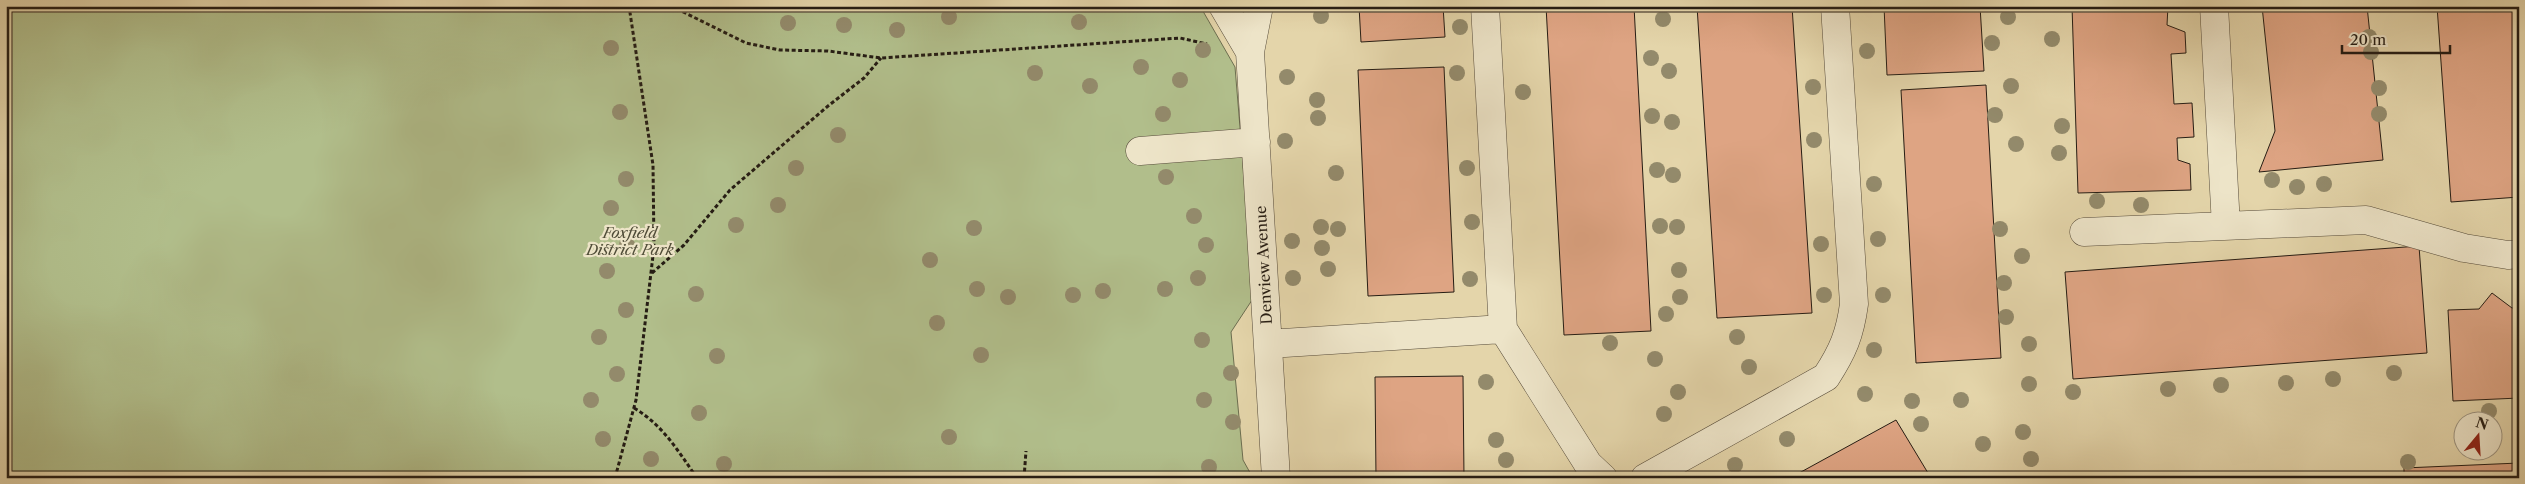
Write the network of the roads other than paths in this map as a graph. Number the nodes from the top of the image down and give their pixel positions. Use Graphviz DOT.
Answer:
graph roads {
  1 [pos="1223,6"];
  2 [pos="1259,6"];
  3 [pos="1485,6"];
  4 [pos="1835,6"];
  5 [pos="2214,6"];
  6 [pos="1250,52"];
  7 [pos="1256,142"];
  8 [pos="1140,151"];
  9 [pos="2226,226"];
  10 [pos="2084,232"];
  11 [pos="2519,254"];
  12 [pos="1504,329"];
  13 [pos="1268,344"];
  14 [pos="1276,478"];
  15 [pos="1603,478"];
  16 [pos="1645,478"];
  1 -- 6 [label="street, Denview Avenue"];
  2 -- 6 [label="street, Denview Avenue"];
  3 -- 12 [label="street"];
  4 -- 16 [label="street"];
  5 -- 9 [label="street"];
  6 -- 7 [label="street, Denview Avenue"];
  7 -- 8 [label="street"];
  7 -- 13 [label="street, Denview Avenue"];
  9 -- 10 [label="street"];
  9 -- 11 [label="street"];
  12 -- 13 [label="street"];
  12 -- 15 [label="street"];
  13 -- 14 [label="street, Denview Avenue"];
}
